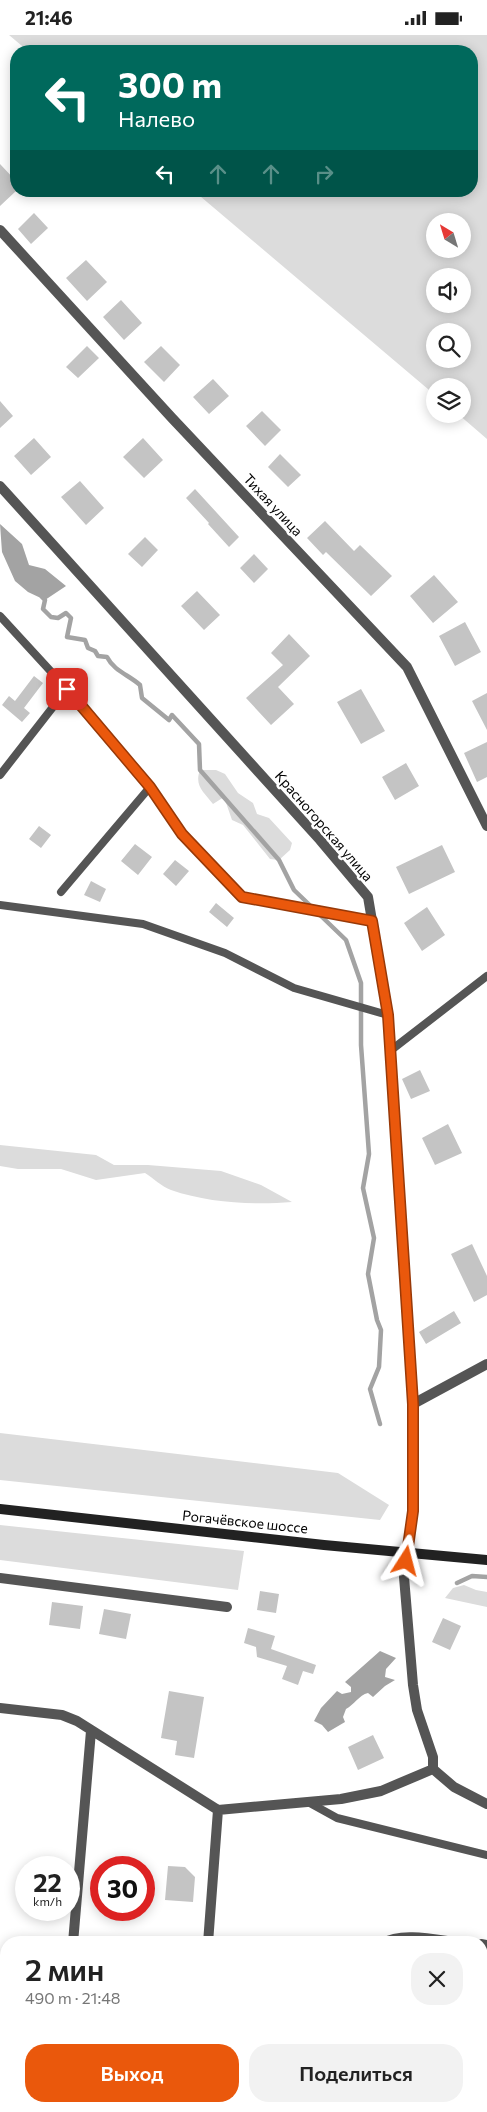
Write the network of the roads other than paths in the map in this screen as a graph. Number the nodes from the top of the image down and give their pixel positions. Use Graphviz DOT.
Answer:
graph roads {
  1 [pos="0,231"];
  2 [pos="0,486"];
  3 [pos="0,616"];
  4 [pos="67,689"];
  5 [pos="0,775"];
  6 [pos="150,787"];
  7 [pos="487,826"];
  8 [pos="61,892"];
  9 [pos="0,905"];
  10 [pos="372,921"];
  11 [pos="487,976"];
  12 [pos="388,1015"];
  13 [pos="390,1051"];
  14 [pos="487,1364"];
  15 [pos="413,1404"];
  16 [pos="0,1509"];
  17 [pos="407,1551"];
  18 [pos="487,1560"];
  19 [pos="0,1578"];
  20 [pos="227,1607"];
  21 [pos="0,1708"];
  22 [pos="91,1731"];
  23 [pos="433,1769"];
  24 [pos="308,1802"];
  25 [pos="487,1804"];
  26 [pos="218,1810"];
  27 [pos="487,1855"];
  28 [pos="74,1936"];
  29 [pos="209,1936"];
  1 -- 7 [label="street, Тихая улица"];
  2 -- 10 [label="street, Красногорская улица"];
  3 -- 4 [label="lane"];
  4 -- 5 [label="lane"];
  4 -- 6 [label="lane"];
  6 -- 8 [label="lane"];
  6 -- 10 [label="lane"];
  9 -- 12 [label="lane"];
  10 -- 12 [label="street, Красногорская улица"];
  11 -- 13 [label="lane"];
  12 -- 13 [label="street, Красногорская улица"];
  13 -- 15 [label="street, Красногорская улица"];
  14 -- 15 [label="street"];
  15 -- 17 [label="street, Красногорская улица"];
  16 -- 17 [label="main road, Рогачёвское шоссе"];
  17 -- 18 [label="main road, Рогачёвское шоссе"];
  17 -- 23 [label="street, Красногорская улица"];
  19 -- 20 [label="street"];
  21 -- 22 [label="street"];
  22 -- 26 [label="street"];
  22 -- 28 [label="street"];
  23 -- 24 [label="street"];
  23 -- 25 [label="street"];
  24 -- 26 [label="street"];
  24 -- 27 [label="lane"];
  26 -- 29 [label="street"];
}
